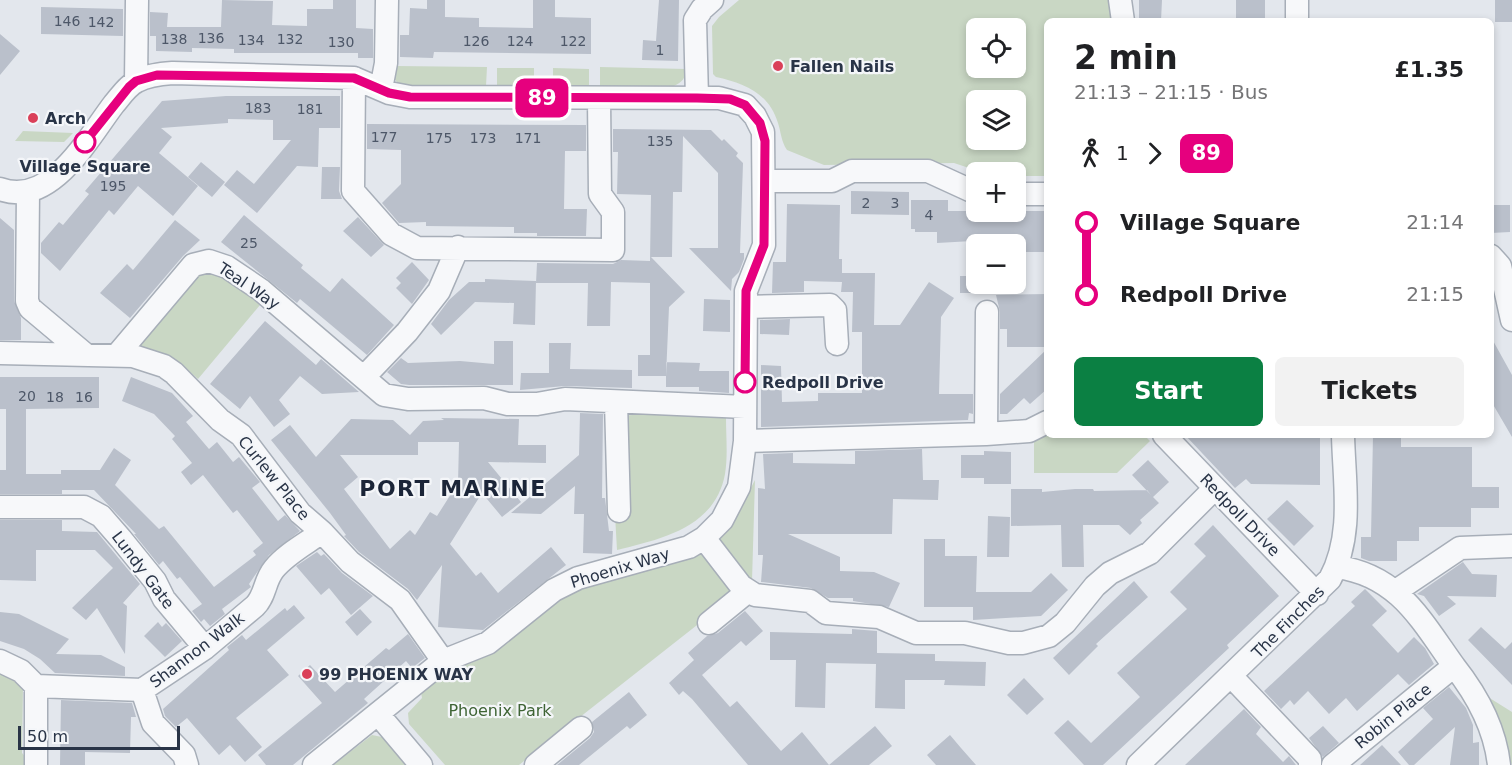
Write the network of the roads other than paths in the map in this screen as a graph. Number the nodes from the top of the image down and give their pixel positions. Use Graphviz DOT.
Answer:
graph roads {
  1 [pos="137,0"];
  2 [pos="387,0"];
  3 [pos="712,0"];
  4 [pos="1120,0"];
  5 [pos="1298,0"];
  6 [pos="1123,18"];
  7 [pos="1297,18"];
  8 [pos="354,78"];
  9 [pos="136,81"];
  10 [pos="381,89"];
  11 [pos="697,98"];
  12 [pos="599,99"];
  13 [pos="765,181"];
  14 [pos="0,189"];
  15 [pos="966,189"];
  16 [pos="28,192"];
  17 [pos="1026,194"];
  18 [pos="1044,194"];
  19 [pos="458,247"];
  20 [pos="1494,259"];
  21 [pos="746,307"];
  22 [pos="987,312"];
  23 [pos="1512,320"];
  24 [pos="837,344"];
  25 [pos="0,353"];
  26 [pos="86,355"];
  27 [pos="117,355"];
  28 [pos="364,377"];
  29 [pos="616,402"];
  30 [pos="745,407"];
  31 [pos="1044,424"];
  32 [pos="986,434"];
  33 [pos="1167,438"];
  34 [pos="1343,438"];
  35 [pos="745,441"];
  36 [pos="1214,489"];
  37 [pos="0,507"];
  38 [pos="619,511"];
  39 [pos="322,532"];
  40 [pos="704,538"];
  41 [pos="1512,546"];
  42 [pos="1337,567"];
  43 [pos="747,591"];
  44 [pos="1396,591"];
  45 [pos="1317,594"];
  46 [pos="709,623"];
  47 [pos="206,648"];
  48 [pos="0,661"];
  49 [pos="443,661"];
  50 [pos="1454,666"];
  51 [pos="1232,677"];
  52 [pos="36,686"];
  53 [pos="142,690"];
  54 [pos="378,714"];
  55 [pos="581,728"];
  56 [pos="36,765"];
  57 [pos="187,765"];
  58 [pos="314,765"];
  59 [pos="421,765"];
  60 [pos="536,765"];
  61 [pos="1138,765"];
  62 [pos="1310,765"];
  63 [pos="1333,765"];
  64 [pos="1499,765"];
  1 -- 9 [label="street"];
  2 -- 10 [label="street"];
  3 -- 11 [label="street"];
  4 -- 6 [label="street"];
  5 -- 7 [label="street"];
  8 -- 9 [label="street, Phoenix Way"];
  8 -- 10 [label="street, Phoenix Way"];
  8 -- 19 [label="street"];
  9 -- 16 [label="street"];
  10 -- 12 [label="street, Phoenix Way"];
  11 -- 12 [label="street, Phoenix Way"];
  11 -- 13 [label="street, Phoenix Way"];
  12 -- 19 [label="street"];
  13 -- 15 [label="street"];
  13 -- 21 [label="street, Phoenix Way"];
  14 -- 16 [label="street"];
  16 -- 26 [label="street"];
  17 -- 18 [label="street"];
  19 -- 28 [label="street"];
  20 -- 23 [label="street"];
  21 -- 24 [label="street"];
  21 -- 30 [label="street, Phoenix Way"];
  22 -- 32 [label="street"];
  25 -- 26 [label="street, Curlew Place"];
  26 -- 27 [label="street, Curlew Place"];
  27 -- 28 [label="street, Teal Way"];
  27 -- 39 [label="street, Curlew Place"];
  28 -- 29 [label="street, Teal Way"];
  29 -- 30 [label="street, Teal Way"];
  29 -- 38 [label="street"];
  30 -- 35 [label="street, Phoenix Way"];
  31 -- 32 [label="street"];
  32 -- 35 [label="street"];
  33 -- 36 [label="street, Redpoll Drive"];
  34 -- 42 [label="street, The Finches"];
  35 -- 40 [label="street, Phoenix Way"];
  36 -- 43 [label="street"];
  36 -- 45 [label="street, Redpoll Drive"];
  37 -- 47 [label="street, Lundy Gate"];
  39 -- 47 [label="street, Shannon Walk"];
  39 -- 49 [label="street, Curlew Place"];
  40 -- 43 [label="street"];
  40 -- 49 [label="street, Phoenix Way"];
  41 -- 44 [label="street"];
  42 -- 44 [label="street"];
  42 -- 45 [label="street, The Finches"];
  43 -- 46 [label="street"];
  44 -- 50 [label="street"];
  45 -- 51 [label="street, The Finches"];
  47 -- 53 [label="street, Shannon Walk"];
  48 -- 52 [label="street"];
  49 -- 54 [label="street, Phoenix Way"];
  50 -- 63 [label="street, Robin Place"];
  50 -- 64 [label="street"];
  51 -- 61 [label="street, The Finches"];
  51 -- 62 [label="street"];
  52 -- 53 [label="street, Shannon Walk"];
  52 -- 56 [label="street"];
  53 -- 57 [label="street, Shannon Walk"];
  54 -- 58 [label="street, Phoenix Way"];
  54 -- 59 [label="street"];
  55 -- 60 [label="street"];
}
